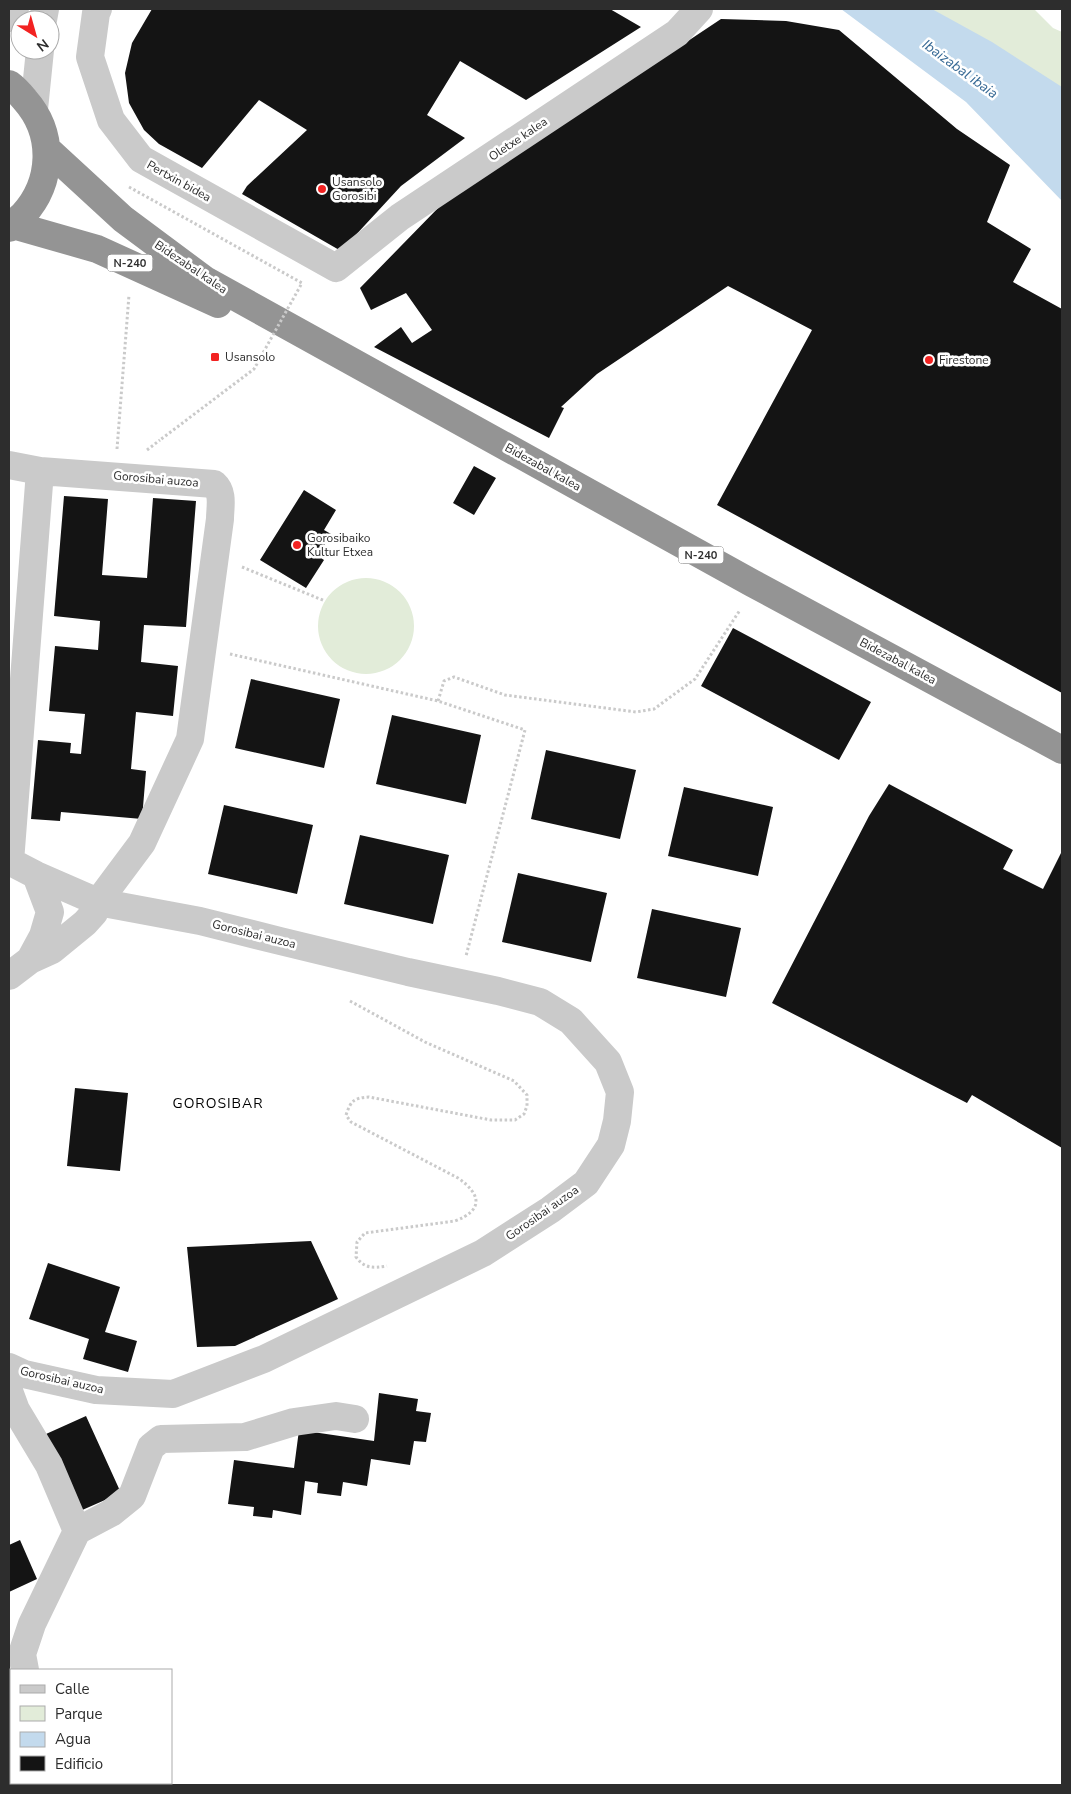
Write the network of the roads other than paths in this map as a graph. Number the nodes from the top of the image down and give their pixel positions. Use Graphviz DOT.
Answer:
graph roads {
  1 [pos="15,9"];
  2 [pos="98,9"];
  3 [pos="698,9"];
  4 [pos="9,18"];
  5 [pos="39,60"];
  6 [pos="9,84"];
  7 [pos="34,110"];
  8 [pos="48,150"];
  9 [pos="11,226"];
  10 [pos="336,268"];
  11 [pos="342,356"];
  12 [pos="9,465"];
  13 [pos="40,472"];
  14 [pos="1062,750"];
  15 [pos="9,861"];
  16 [pos="36,875"];
  17 [pos="50,912"];
  18 [pos="92,913"];
  19 [pos="30,960"];
  20 [pos="9,976"];
  21 [pos="9,1367"];
  22 [pos="9,1390"];
  23 [pos="355,1419"];
  24 [pos="77,1531"];
  25 [pos="25,1669"];
  1 -- 4 [label="street"];
  2 -- 10 [label="street, Pertxin bidea"];
  3 -- 10 [label="street, Oletxe kalea"];
  5 -- 7 [label="street"];
  6 -- 7 [label="highway, N-240"];
  7 -- 8 [label="highway, N-240"];
  8 -- 9 [label="highway, N-240"];
  8 -- 11 [label="highway, Bidezabal kalea / N-240"];
  9 -- 11 [label="highway, Bidezabal kalea / N-240"];
  11 -- 14 [label="highway, Bidezabal kalea / N-240"];
  12 -- 13 [label="street, Gorosibai auzoa"];
  13 -- 15 [label="street, Gorosibai auzoa"];
  13 -- 18 [label="street, Gorosibai auzoa"];
  15 -- 16 [label="street, Gorosibai auzoa"];
  16 -- 17 [label="street"];
  16 -- 18 [label="street, Gorosibai auzoa"];
  17 -- 18 [label="street"];
  17 -- 19 [label="street"];
  18 -- 19 [label="street, Gorosibai auzoa"];
  18 -- 21 [label="street, Gorosibai auzoa"];
  19 -- 20 [label="street, Gorosibai auzoa"];
  22 -- 24 [label="street, Gorosibai auzoa"];
  23 -- 24 [label="street"];
  24 -- 25 [label="street"];
}
